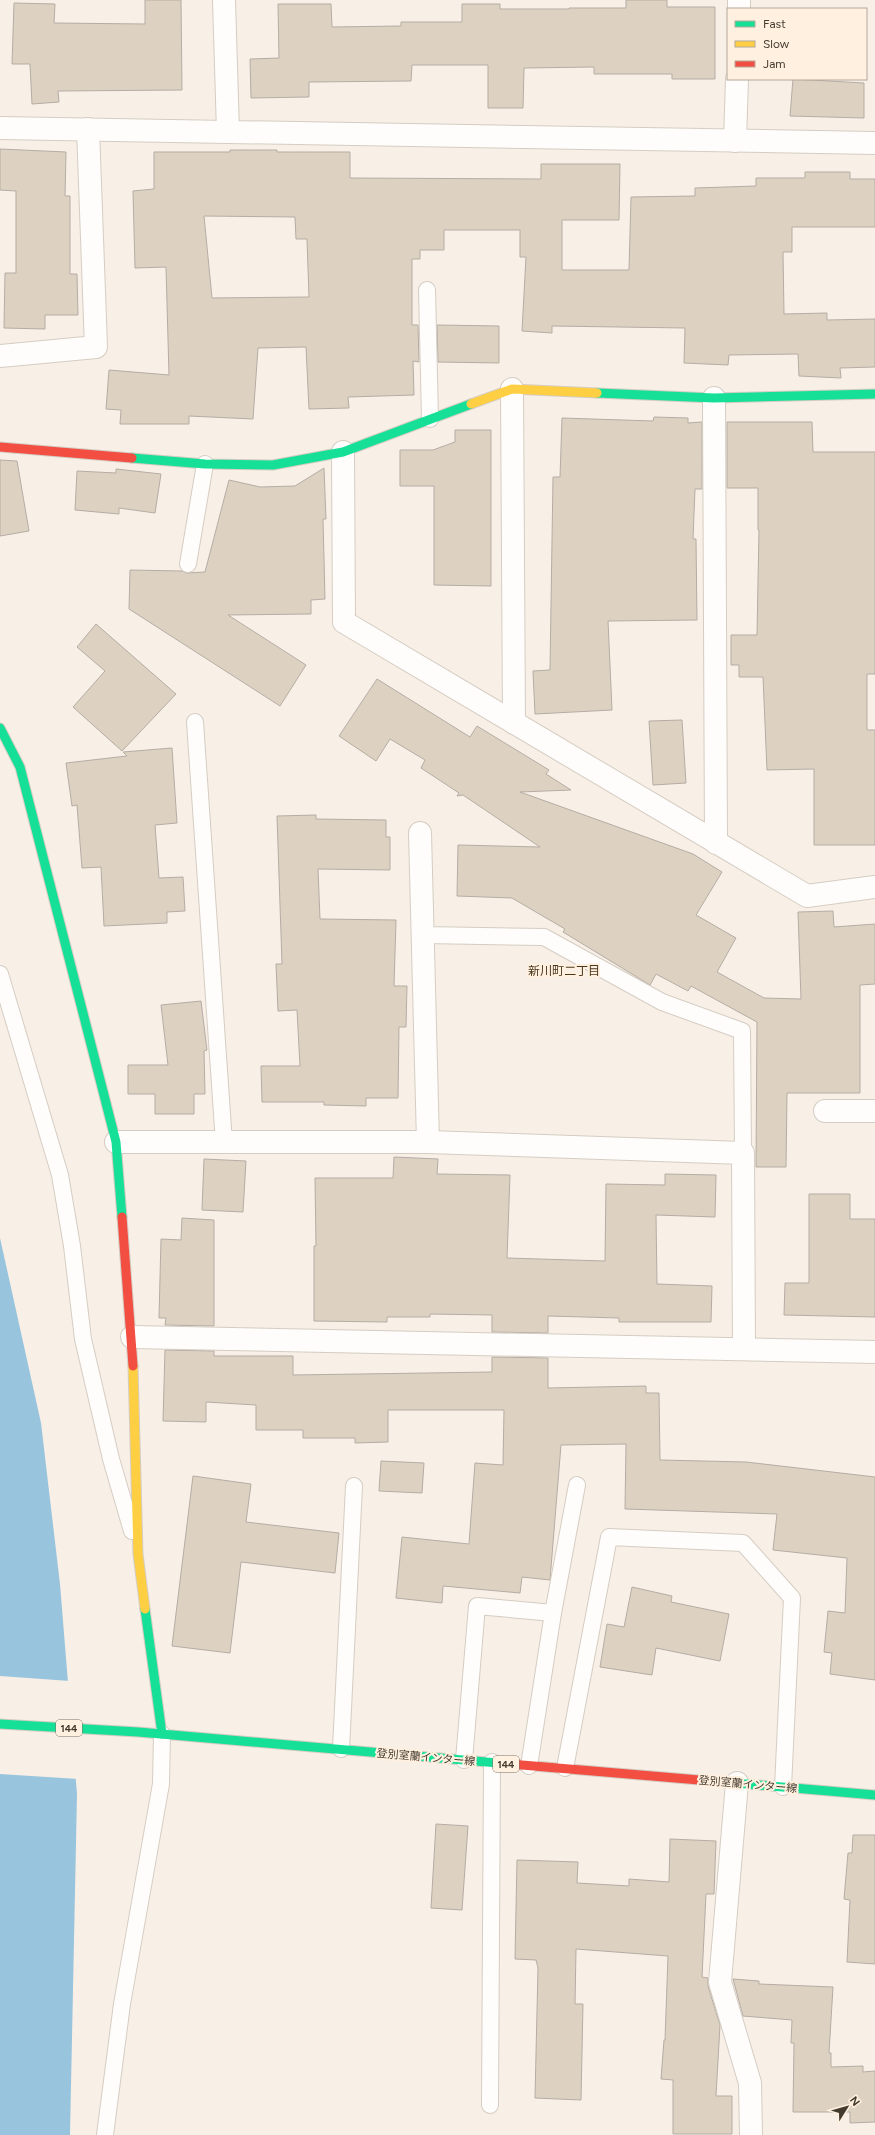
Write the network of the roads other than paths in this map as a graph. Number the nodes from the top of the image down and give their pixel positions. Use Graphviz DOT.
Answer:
graph roads {
  1 [pos="224,0"];
  2 [pos="737,80"];
  3 [pos="0,128"];
  4 [pos="88,129"];
  5 [pos="228,132"];
  6 [pos="735,141"];
  7 [pos="875,143"];
  8 [pos="427,290"];
  9 [pos="0,356"];
  10 [pos="512,389"];
  11 [pos="875,394"];
  12 [pos="714,398"];
  13 [pos="430,419"];
  14 [pos="0,447"];
  15 [pos="343,452"];
  16 [pos="204,464"];
  17 [pos="188,564"];
  18 [pos="195,722"];
  19 [pos="514,723"];
  20 [pos="0,728"];
  21 [pos="420,833"];
  22 [pos="716,843"];
  23 [pos="875,887"];
  24 [pos="424,935"];
  25 [pos="0,974"];
  26 [pos="825,1111"];
  27 [pos="875,1111"];
  28 [pos="116,1142"];
  29 [pos="428,1142"];
  30 [pos="224,1143"];
  31 [pos="743,1153"];
  32 [pos="132,1337"];
  33 [pos="744,1348"];
  34 [pos="875,1352"];
  35 [pos="577,1485"];
  36 [pos="354,1486"];
  37 [pos="138,1554"];
  38 [pos="553,1613"];
  39 [pos="0,1724"];
  40 [pos="162,1734"];
  41 [pos="341,1749"];
  42 [pos="464,1760"];
  43 [pos="492,1762"];
  44 [pos="529,1766"];
  45 [pos="565,1768"];
  46 [pos="737,1783"];
  47 [pos="783,1787"];
  48 [pos="875,1795"];
  49 [pos="490,2105"];
  50 [pos="105,2135"];
  51 [pos="751,2135"];
  1 -- 5 [label="street"];
  2 -- 6 [label="street"];
  3 -- 4 [label="street"];
  4 -- 5 [label="street"];
  4 -- 9 [label="street"];
  5 -- 6 [label="street"];
  6 -- 7 [label="street"];
  8 -- 13 [label="lane"];
  10 -- 12 [label="street"];
  10 -- 13 [label="street"];
  10 -- 19 [label="street"];
  11 -- 12 [label="street"];
  12 -- 22 [label="street"];
  13 -- 15 [label="street"];
  14 -- 16 [label="street"];
  15 -- 16 [label="street"];
  15 -- 19 [label="street"];
  16 -- 17 [label="lane"];
  18 -- 30 [label="lane"];
  19 -- 22 [label="street"];
  20 -- 28 [label="street"];
  21 -- 24 [label="street"];
  22 -- 23 [label="street"];
  24 -- 29 [label="street"];
  24 -- 31 [label="lane"];
  25 -- 37 [label="lane"];
  26 -- 27 [label="street"];
  28 -- 30 [label="street"];
  28 -- 32 [label="street"];
  29 -- 30 [label="street"];
  29 -- 31 [label="street"];
  31 -- 33 [label="street"];
  32 -- 33 [label="street"];
  32 -- 37 [label="street"];
  33 -- 34 [label="street"];
  35 -- 38 [label="lane"];
  36 -- 41 [label="lane"];
  37 -- 40 [label="street"];
  38 -- 42 [label="lane"];
  38 -- 44 [label="lane"];
  39 -- 40 [label="street, 登別室蘭インター線 / 144"];
  40 -- 41 [label="street, 登別室蘭インター線 / 144"];
  40 -- 50 [label="lane"];
  41 -- 42 [label="street, 登別室蘭インター線 / 144"];
  42 -- 43 [label="street, 登別室蘭インター線 / 144"];
  43 -- 44 [label="street, 登別室蘭インター線 / 144"];
  43 -- 49 [label="lane"];
  44 -- 45 [label="street, 登別室蘭インター線 / 144"];
  45 -- 46 [label="street, 登別室蘭インター線 / 144"];
  45 -- 47 [label="lane"];
  46 -- 47 [label="street, 登別室蘭インター線 / 144"];
  46 -- 51 [label="street"];
  47 -- 48 [label="street, 登別室蘭インター線 / 144"];
}
